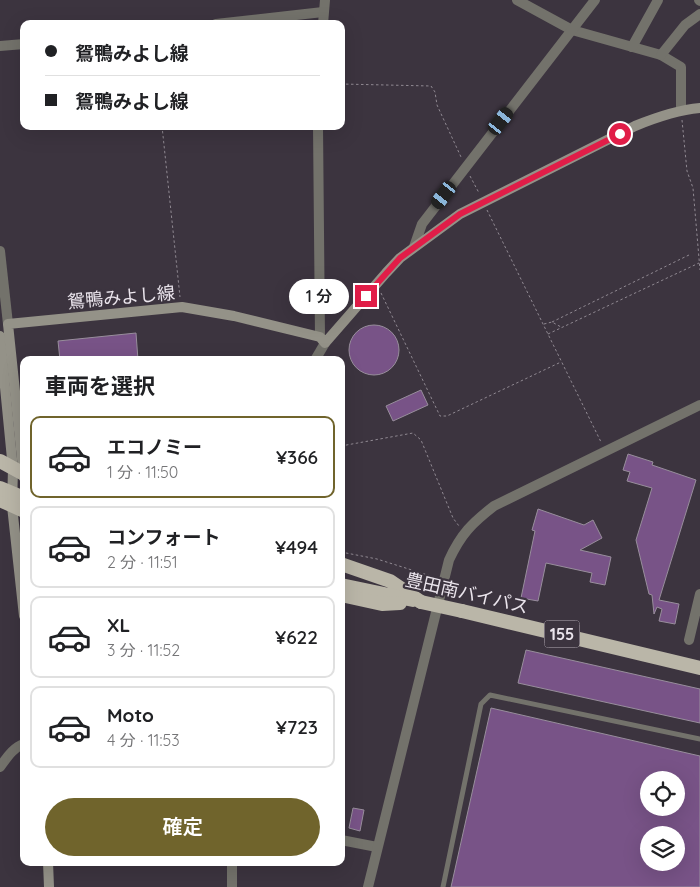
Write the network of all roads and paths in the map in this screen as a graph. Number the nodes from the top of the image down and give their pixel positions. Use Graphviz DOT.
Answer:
graph roads {
  1 [pos="324,0"];
  2 [pos="517,0"];
  3 [pos="595,0"];
  4 [pos="658,0"];
  5 [pos="323,12"];
  6 [pos="700,14"];
  7 [pos="252,20"];
  8 [pos="323,20"];
  9 [pos="572,30"];
  10 [pos="20,44"];
  11 [pos="0,46"];
  12 [pos="632,47"];
  13 [pos="661,55"];
  14 [pos="345,84"];
  15 [pos="700,108"];
  16 [pos="681,110"];
  17 [pos="162,130"];
  18 [pos="318,130"];
  19 [pos="466,166"];
  20 [pos="483,202"];
  21 [pos="414,247"];
  22 [pos="0,251"];
  23 [pos="691,254"];
  24 [pos="699,263"];
  25 [pos="700,270"];
  26 [pos="376,284"];
  27 [pos="182,307"];
  28 [pos="552,322"];
  29 [pos="8,324"];
  30 [pos="543,324"];
  31 [pos="562,327"];
  32 [pos="548,334"];
  33 [pos="0,336"];
  34 [pos="323,340"];
  35 [pos="317,356"];
  36 [pos="561,362"];
  37 [pos="700,405"];
  38 [pos="345,445"];
  39 [pos="606,452"];
  40 [pos="0,461"];
  41 [pos="20,462"];
  42 [pos="20,467"];
  43 [pos="20,473"];
  44 [pos="20,477"];
  45 [pos="0,488"];
  46 [pos="20,496"];
  47 [pos="12,505"];
  48 [pos="464,532"];
  49 [pos="345,553"];
  50 [pos="345,565"];
  51 [pos="20,579"];
  52 [pos="444,580"];
  53 [pos="345,586"];
  54 [pos="700,594"];
  55 [pos="345,596"];
  56 [pos="421,602"];
  57 [pos="689,640"];
  58 [pos="700,668"];
  59 [pos="700,739"];
  60 [pos="20,744"];
  61 [pos="0,767"];
  62 [pos="345,841"];
  63 [pos="377,847"];
  64 [pos="48,866"];
  65 [pos="232,866"];
  66 [pos="49,887"];
  67 [pos="232,887"];
  68 [pos="368,887"];
  69 [pos="443,887"];
  1 -- 5 [label="street"];
  2 -- 9 [label="street"];
  3 -- 9 [label="street"];
  4 -- 12 [label="street"];
  5 -- 7 [label="street"];
  5 -- 8 [label="street"];
  6 -- 13 [label="street"];
  9 -- 12 [label="street"];
  9 -- 19 [label="street"];
  10 -- 11 [label="street"];
  12 -- 13 [label="street"];
  13 -- 16 [label="street"];
  14 -- 19 [label="path"];
  15 -- 16 [label="main road"];
  16 -- 20 [label="main road"];
  16 -- 24 [label="path"];
  17 -- 27 [label="path"];
  18 -- 34 [label="street"];
  19 -- 20 [label="path"];
  19 -- 21 [label="street"];
  20 -- 21 [label="main road"];
  20 -- 30 [label="path"];
  21 -- 26 [label="main road"];
  22 -- 29 [label="street"];
  23 -- 28 [label="path"];
  24 -- 25 [label="path"];
  24 -- 31 [label="path"];
  26 -- 34 [label="main road"];
  26 -- 36 [label="path"];
  27 -- 29 [label="main road, 鴛鴨みよし線"];
  27 -- 34 [label="main road, 鴛鴨みよし線"];
  28 -- 30 [label="path"];
  28 -- 31 [label="path"];
  29 -- 41 [label="main road"];
  30 -- 32 [label="path"];
  31 -- 32 [label="path"];
  32 -- 36 [label="path"];
  33 -- 42 [label="main road"];
  34 -- 35 [label="street"];
  36 -- 39 [label="path"];
  37 -- 39 [label="street"];
  38 -- 48 [label="path"];
  39 -- 48 [label="street"];
  40 -- 43 [label="highway"];
  44 -- 47 [label="main road"];
  45 -- 46 [label="highway, bridge"];
  47 -- 51 [label="main road"];
  48 -- 52 [label="street"];
  49 -- 52 [label="path"];
  50 -- 56 [label="highway, 155"];
  52 -- 63 [label="street"];
  53 -- 56 [label="highway, 豊田南バイパス / 155"];
  54 -- 57 [label="street"];
  55 -- 56 [label="highway, 155"];
  56 -- 58 [label="highway, 豊田南バイパス / 155, bridge"];
  59 -- 69 [label="lane"];
  60 -- 61 [label="street"];
  62 -- 63 [label="street"];
  63 -- 68 [label="street"];
  64 -- 66 [label="main road"];
  65 -- 67 [label="street"];
}
